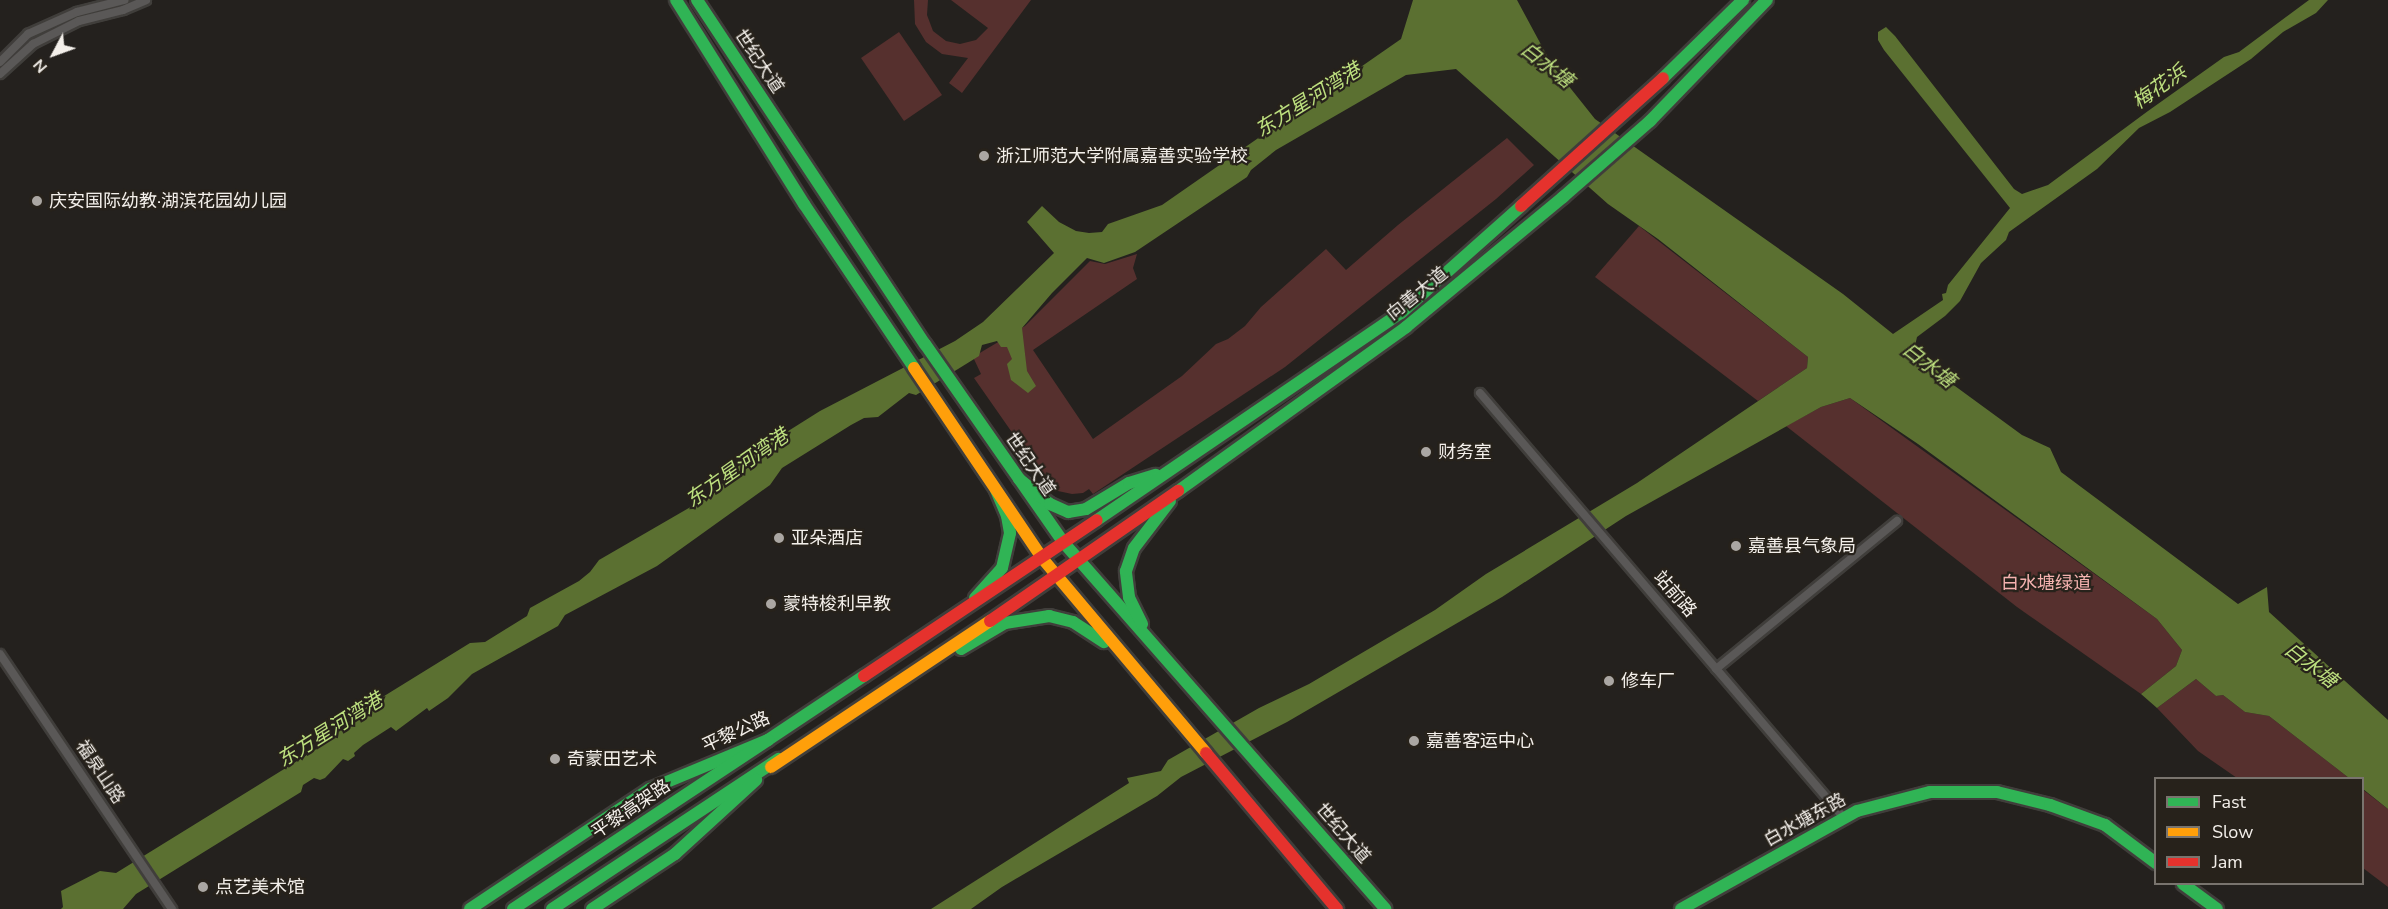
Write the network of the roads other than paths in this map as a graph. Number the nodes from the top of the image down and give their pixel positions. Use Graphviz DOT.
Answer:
graph roads {
  1 [pos="124,0"];
  2 [pos="146,0"];
  3 [pos="676,0"];
  4 [pos="697,0"];
  5 [pos="1743,0"];
  6 [pos="1767,0"];
  7 [pos="0,62"];
  8 [pos="0,74"];
  9 [pos="1480,393"];
  10 [pos="1169,471"];
  11 [pos="1019,479"];
  12 [pos="996,490"];
  13 [pos="1178,490"];
  14 [pos="1897,521"];
  15 [pos="1064,543"];
  16 [pos="1042,558"];
  17 [pos="1080,561"];
  18 [pos="1056,576"];
  19 [pos="968,607"];
  20 [pos="1151,642"];
  21 [pos="0,654"];
  22 [pos="930,659"];
  23 [pos="1128,662"];
  24 [pos="1716,669"];
  25 [pos="768,740"];
  26 [pos="779,759"];
  27 [pos="1844,818"];
  28 [pos="2154,862"];
  29 [pos="2184,885"];
  30 [pos="172,909"];
  31 [pos="470,909"];
  32 [pos="513,909"];
  33 [pos="552,909"];
  34 [pos="592,909"];
  35 [pos="1337,909"];
  36 [pos="1386,909"];
  37 [pos="1681,909"];
  38 [pos="2217,909"];
  1 -- 7 [label="street"];
  2 -- 8 [label="street"];
  3 -- 12 [label="main road, 世纪大道"];
  4 -- 11 [label="main road, 世纪大道"];
  5 -- 10 [label="main road, 向善大道"];
  6 -- 13 [label="main road, 向善大道"];
  9 -- 24 [label="street, 站前路"];
  10 -- 11 [label="main road"];
  10 -- 15 [label="main road, 向善大道"];
  11 -- 15 [label="main road, 世纪大道"];
  12 -- 16 [label="main road, 世纪大道"];
  12 -- 19 [label="main road"];
  13 -- 17 [label="main road, 向善大道"];
  13 -- 20 [label="main road"];
  14 -- 24 [label="street"];
  15 -- 16 [label="main road, 向善大道"];
  15 -- 17 [label="main road, 世纪大道"];
  16 -- 18 [label="main road, 世纪大道"];
  16 -- 19 [label="main road, 平黎公路"];
  17 -- 18 [label="main road, 向善大道"];
  17 -- 20 [label="main road, 世纪大道"];
  18 -- 22 [label="main road"];
  18 -- 23 [label="main road, 世纪大道"];
  19 -- 25 [label="main road, 平黎公路"];
  20 -- 36 [label="main road, 世纪大道"];
  21 -- 30 [label="street, 福泉山路"];
  22 -- 23 [label="main road"];
  22 -- 26 [label="main road"];
  23 -- 35 [label="main road, 世纪大道"];
  24 -- 27 [label="street, 站前路"];
  25 -- 31 [label="main road, 平黎公路"];
  25 -- 32 [label="main road, 平黎高架路"];
  26 -- 33 [label="main road"];
  26 -- 34 [label="main road"];
  27 -- 28 [label="main road, 白水塘东路"];
  27 -- 37 [label="main road, 白水塘东路"];
  29 -- 38 [label="main road"];
}
